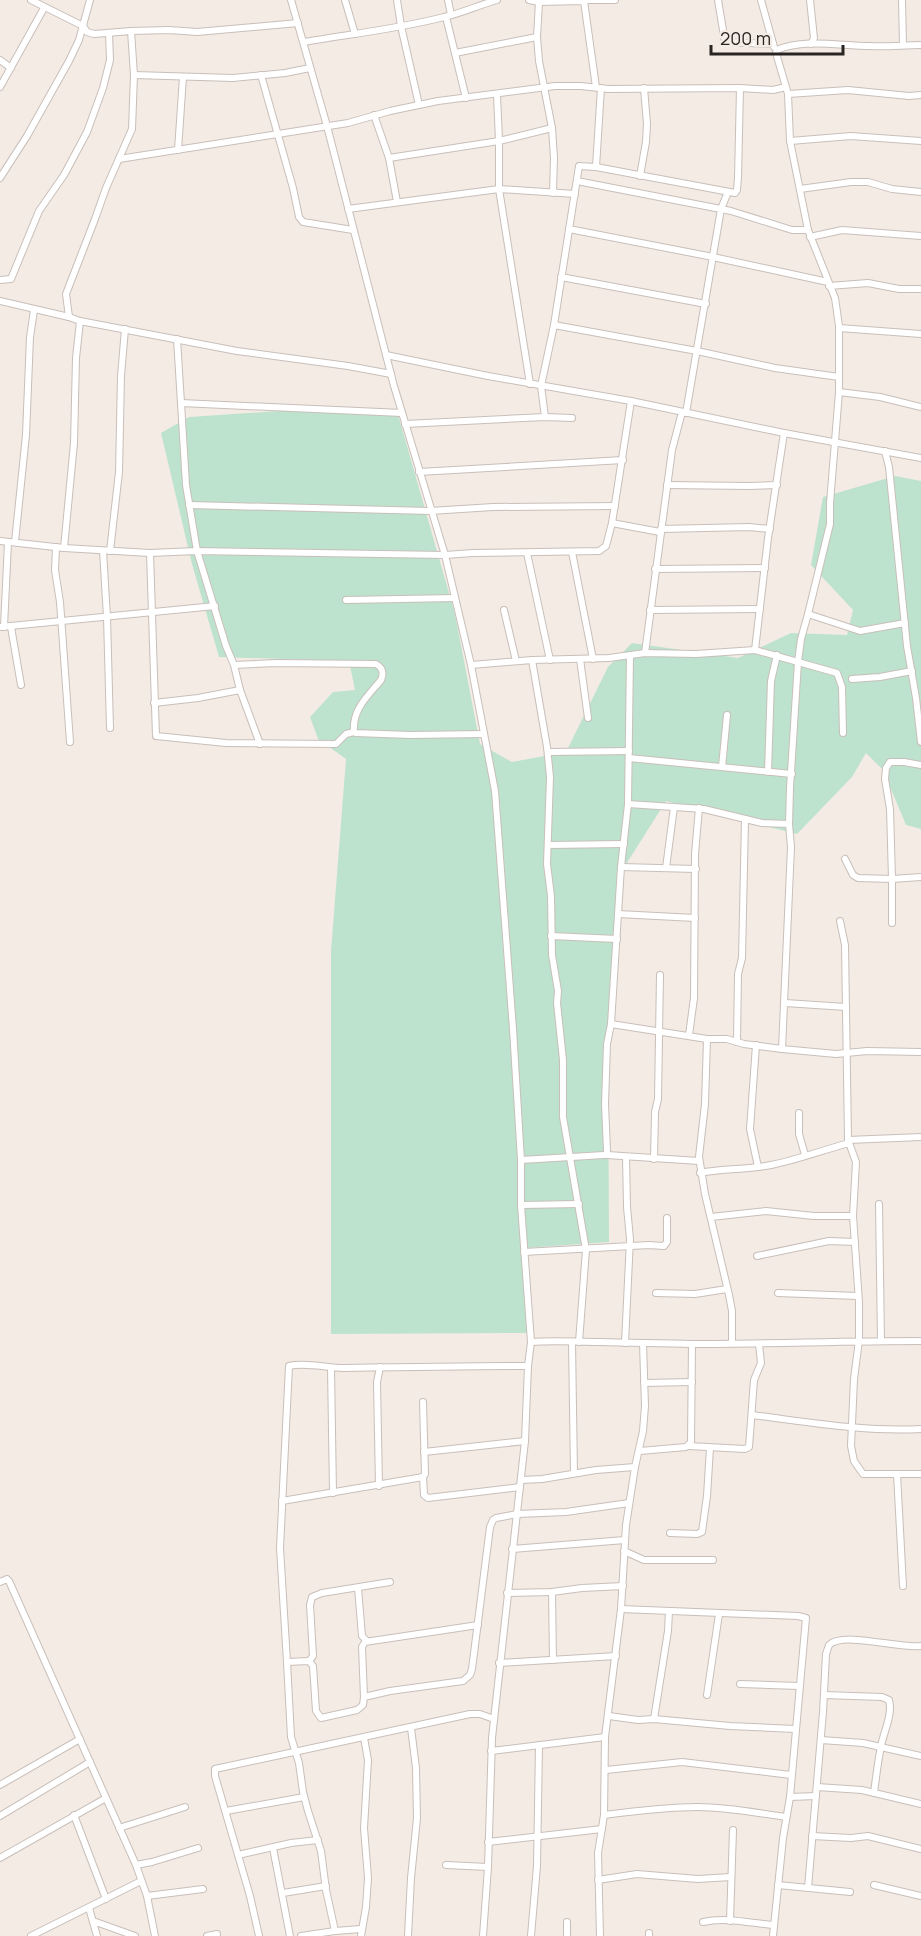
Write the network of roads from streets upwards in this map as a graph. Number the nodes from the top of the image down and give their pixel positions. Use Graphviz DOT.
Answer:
graph roads {
  1 [pos="31,0"];
  2 [pos="90,0"];
  3 [pos="291,0"];
  4 [pos="345,0"];
  5 [pos="397,0"];
  6 [pos="448,0"];
  7 [pos="495,0"];
  8 [pos="529,0"];
  9 [pos="584,0"];
  10 [pos="615,0"];
  11 [pos="718,0"];
  12 [pos="761,0"];
  13 [pos="810,0"];
  14 [pos="902,0"];
  15 [pos="539,2"];
  16 [pos="44,8"];
  17 [pos="448,16"];
  18 [pos="298,23"];
  19 [pos="83,26"];
  20 [pos="401,26"];
  21 [pos="131,31"];
  22 [pos="109,33"];
  23 [pos="355,34"];
  24 [pos="537,37"];
  25 [pos="304,42"];
  26 [pos="773,44"];
  27 [pos="811,44"];
  28 [pos="903,45"];
  29 [pos="921,45"];
  30 [pos="454,52"];
  31 [pos="776,53"];
  32 [pos="0,60"];
  33 [pos="10,68"];
  34 [pos="310,68"];
  35 [pos="134,75"];
  36 [pos="261,75"];
  37 [pos="183,77"];
  38 [pos="0,87"];
  39 [pos="544,88"];
  40 [pos="598,88"];
  41 [pos="644,88"];
  42 [pos="740,88"];
  43 [pos="787,91"];
  44 [pos="497,95"];
  45 [pos="921,95"];
  46 [pos="466,98"];
  47 [pos="419,105"];
  48 [pos="374,116"];
  49 [pos="327,126"];
  50 [pos="552,128"];
  51 [pos="278,134"];
  52 [pos="500,141"];
  53 [pos="790,141"];
  54 [pos="921,141"];
  55 [pos="178,150"];
  56 [pos="389,158"];
  57 [pos="119,159"];
  58 [pos="596,167"];
  59 [pos="640,176"];
  60 [pos="0,178"];
  61 [pos="577,181"];
  62 [pos="499,189"];
  63 [pos="800,189"];
  64 [pos="554,192"];
  65 [pos="728,192"];
  66 [pos="921,192"];
  67 [pos="575,194"];
  68 [pos="397,202"];
  69 [pos="348,209"];
  70 [pos="721,209"];
  71 [pos="569,229"];
  72 [pos="353,230"];
  73 [pos="809,234"];
  74 [pos="921,236"];
  75 [pos="713,257"];
  76 [pos="561,277"];
  77 [pos="0,280"];
  78 [pos="828,284"];
  79 [pos="921,289"];
  80 [pos="0,301"];
  81 [pos="706,304"];
  82 [pos="34,310"];
  83 [pos="69,317"];
  84 [pos="80,321"];
  85 [pos="554,326"];
  86 [pos="839,328"];
  87 [pos="125,329"];
  88 [pos="921,334"];
  89 [pos="177,339"];
  90 [pos="697,351"];
  91 [pos="386,355"];
  92 [pos="391,374"];
  93 [pos="839,377"];
  94 [pos="530,384"];
  95 [pos="542,386"];
  96 [pos="839,392"];
  97 [pos="632,401"];
  98 [pos="181,403"];
  99 [pos="921,407"];
  100 [pos="684,412"];
  101 [pos="402,413"];
  102 [pos="545,417"];
  103 [pos="572,418"];
  104 [pos="405,424"];
  105 [pos="784,433"];
  106 [pos="836,442"];
  107 [pos="885,451"];
  108 [pos="898,454"];
  109 [pos="921,458"];
  110 [pos="623,460"];
  111 [pos="889,466"];
  112 [pos="419,472"];
  113 [pos="667,485"];
  114 [pos="777,485"];
  115 [pos="189,505"];
  116 [pos="615,506"];
  117 [pos="430,511"];
  118 [pos="612,523"];
  119 [pos="770,529"];
  120 [pos="660,531"];
  121 [pos="0,541"];
  122 [pos="11,542"];
  123 [pos="56,547"];
  124 [pos="64,548"];
  125 [pos="107,551"];
  126 [pos="197,551"];
  127 [pos="572,552"];
  128 [pos="150,553"];
  129 [pos="527,553"];
  130 [pos="445,555"];
  131 [pos="765,568"];
  132 [pos="655,569"];
  133 [pos="455,598"];
  134 [pos="346,600"];
  135 [pos="215,606"];
  136 [pos="760,609"];
  137 [pos="504,610"];
  138 [pos="650,610"];
  139 [pos="152,613"];
  140 [pos="808,614"];
  141 [pos="107,617"];
  142 [pos="60,622"];
  143 [pos="905,623"];
  144 [pos="5,627"];
  145 [pos="755,650"];
  146 [pos="645,653"];
  147 [pos="630,655"];
  148 [pos="777,655"];
  149 [pos="580,659"];
  150 [pos="594,659"];
  151 [pos="532,660"];
  152 [pos="550,660"];
  153 [pos="516,661"];
  154 [pos="798,662"];
  155 [pos="234,665"];
  156 [pos="471,665"];
  157 [pos="912,671"];
  158 [pos="852,679"];
  159 [pos="21,685"];
  160 [pos="240,690"];
  161 [pos="154,703"];
  162 [pos="727,715"];
  163 [pos="588,718"];
  164 [pos="110,728"];
  165 [pos="354,732"];
  166 [pos="843,733"];
  167 [pos="484,734"];
  168 [pos="70,742"];
  169 [pos="921,742"];
  170 [pos="260,744"];
  171 [pos="548,752"];
  172 [pos="629,754"];
  173 [pos="921,765"];
  174 [pos="722,767"];
  175 [pos="768,771"];
  176 [pos="792,774"];
  177 [pos="628,804"];
  178 [pos="674,807"];
  179 [pos="699,808"];
  180 [pos="745,819"];
  181 [pos="789,824"];
  182 [pos="624,844"];
  183 [pos="548,845"];
  184 [pos="845,859"];
  185 [pos="621,867"];
  186 [pos="666,868"];
  187 [pos="696,869"];
  188 [pos="921,878"];
  189 [pos="892,879"];
  190 [pos="618,914"];
  191 [pos="695,918"];
  192 [pos="840,921"];
  193 [pos="892,923"];
  194 [pos="551,936"];
  195 [pos="617,939"];
  196 [pos="660,975"];
  197 [pos="785,1003"];
  198 [pos="846,1007"];
  199 [pos="611,1024"];
  200 [pos="659,1033"];
  201 [pos="689,1035"];
  202 [pos="707,1039"];
  203 [pos="737,1042"];
  204 [pos="756,1046"];
  205 [pos="782,1049"];
  206 [pos="921,1052"];
  207 [pos="846,1053"];
  208 [pos="799,1113"];
  209 [pos="921,1137"];
  210 [pos="849,1142"];
  211 [pos="606,1155"];
  212 [pos="805,1155"];
  213 [pos="626,1157"];
  214 [pos="572,1158"];
  215 [pos="654,1159"];
  216 [pos="520,1160"];
  217 [pos="699,1161"];
  218 [pos="758,1167"];
  219 [pos="700,1173"];
  220 [pos="579,1204"];
  221 [pos="879,1204"];
  222 [pos="521,1205"];
  223 [pos="854,1216"];
  224 [pos="711,1217"];
  225 [pos="667,1218"];
  226 [pos="855,1242"];
  227 [pos="630,1246"];
  228 [pos="586,1250"];
  229 [pos="524,1252"];
  230 [pos="757,1256"];
  231 [pos="727,1289"];
  232 [pos="656,1293"];
  233 [pos="778,1293"];
  234 [pos="858,1296"];
  235 [pos="859,1340"];
  236 [pos="881,1341"];
  237 [pos="921,1341"];
  238 [pos="531,1342"];
  239 [pos="575,1342"];
  240 [pos="732,1342"];
  241 [pos="626,1343"];
  242 [pos="643,1343"];
  243 [pos="692,1344"];
  244 [pos="759,1344"];
  245 [pos="528,1366"];
  246 [pos="380,1367"];
  247 [pos="331,1368"];
  248 [pos="692,1382"];
  249 [pos="644,1383"];
  250 [pos="423,1402"];
  251 [pos="752,1415"];
  252 [pos="851,1428"];
  253 [pos="921,1429"];
  254 [pos="525,1441"];
  255 [pos="689,1446"];
  256 [pos="710,1448"];
  257 [pos="640,1451"];
  258 [pos="424,1452"];
  259 [pos="635,1467"];
  260 [pos="574,1473"];
  261 [pos="897,1474"];
  262 [pos="921,1474"];
  263 [pos="423,1477"];
  264 [pos="520,1483"];
  265 [pos="379,1486"];
  266 [pos="333,1493"];
  267 [pos="282,1501"];
  268 [pos="629,1503"];
  269 [pos="517,1514"];
  270 [pos="670,1533"];
  271 [pos="625,1540"];
  272 [pos="513,1549"];
  273 [pos="624,1551"];
  274 [pos="713,1560"];
  275 [pos="0,1582"];
  276 [pos="390,1582"];
  277 [pos="623,1586"];
  278 [pos="903,1586"];
  279 [pos="358,1587"];
  280 [pos="552,1592"];
  281 [pos="507,1593"];
  282 [pos="621,1609"];
  283 [pos="669,1611"];
  284 [pos="719,1614"];
  285 [pos="478,1625"];
  286 [pos="367,1641"];
  287 [pos="921,1646"];
  288 [pos="616,1656"];
  289 [pos="553,1660"];
  290 [pos="309,1661"];
  291 [pos="287,1662"];
  292 [pos="500,1664"];
  293 [pos="740,1684"];
  294 [pos="799,1686"];
  295 [pos="707,1695"];
  296 [pos="824,1695"];
  297 [pos="364,1697"];
  298 [pos="609,1716"];
  299 [pos="494,1719"];
  300 [pos="654,1719"];
  301 [pos="411,1728"];
  302 [pos="795,1729"];
  303 [pos="605,1737"];
  304 [pos="364,1738"];
  305 [pos="80,1739"];
  306 [pos="821,1740"];
  307 [pos="539,1745"];
  308 [pos="881,1746"];
  309 [pos="296,1751"];
  310 [pos="491,1751"];
  311 [pos="921,1756"];
  312 [pos="90,1762"];
  313 [pos="606,1770"];
  314 [pos="791,1775"];
  315 [pos="0,1776"];
  316 [pos="2,1784"];
  317 [pos="817,1787"];
  318 [pos="874,1793"];
  319 [pos="816,1796"];
  320 [pos="304,1797"];
  321 [pos="790,1797"];
  322 [pos="106,1798"];
  323 [pos="921,1804"];
  324 [pos="185,1807"];
  325 [pos="226,1811"];
  326 [pos="74,1815"];
  327 [pos="604,1815"];
  328 [pos="0,1816"];
  329 [pos="786,1817"];
  330 [pos="119,1828"];
  331 [pos="602,1829"];
  332 [pos="734,1830"];
  333 [pos="812,1836"];
  334 [pos="537,1838"];
  335 [pos="318,1840"];
  336 [pos="489,1842"];
  337 [pos="198,1848"];
  338 [pos="273,1848"];
  339 [pos="921,1848"];
  340 [pos="238,1855"];
  341 [pos="0,1858"];
  342 [pos="446,1864"];
  343 [pos="136,1865"];
  344 [pos="488,1868"];
  345 [pos="731,1878"];
  346 [pos="598,1880"];
  347 [pos="141,1881"];
  348 [pos="778,1885"];
  349 [pos="874,1885"];
  350 [pos="326,1886"];
  351 [pos="808,1888"];
  352 [pos="203,1889"];
  353 [pos="850,1892"];
  354 [pos="283,1893"];
  355 [pos="147,1896"];
  356 [pos="921,1896"];
  357 [pos="106,1899"];
  358 [pos="89,1908"];
  359 [pos="93,1921"];
  360 [pos="730,1921"];
  361 [pos="567,1922"];
  362 [pos="703,1922"];
  363 [pos="773,1925"];
  364 [pos="335,1931"];
  365 [pos="361,1933"];
  366 [pos="217,1934"];
  367 [pos="31,1936"];
  368 [pos="97,1936"];
  369 [pos="135,1936"];
  370 [pos="155,1936"];
  371 [pos="207,1936"];
  372 [pos="259,1936"];
  373 [pos="290,1936"];
  374 [pos="301,1936"];
  375 [pos="408,1936"];
  376 [pos="483,1936"];
  377 [pos="531,1936"];
  378 [pos="567,1936"];
  379 [pos="600,1936"];
  380 [pos="773,1936"];
  1 -- 16 [label="street"];
  2 -- 19 [label="street"];
  3 -- 18 [label="street"];
  4 -- 23 [label="street"];
  5 -- 20 [label="street"];
  6 -- 17 [label="street"];
  7 -- 17 [label="street"];
  8 -- 15 [label="street"];
  9 -- 10 [label="street"];
  9 -- 15 [label="street"];
  9 -- 40 [label="street"];
  11 -- 26 [label="street"];
  12 -- 26 [label="street"];
  13 -- 27 [label="street"];
  14 -- 28 [label="street"];
  15 -- 24 [label="street"];
  16 -- 19 [label="street"];
  16 -- 33 [label="street"];
  17 -- 20 [label="street"];
  17 -- 30 [label="street"];
  18 -- 21 [label="street"];
  18 -- 25 [label="street"];
  19 -- 22 [label="street"];
  19 -- 60 [label="street"];
  20 -- 23 [label="street"];
  20 -- 47 [label="street"];
  21 -- 22 [label="street"];
  21 -- 35 [label="street"];
  22 -- 77 [label="street"];
  23 -- 25 [label="street"];
  24 -- 30 [label="street"];
  24 -- 39 [label="street"];
  25 -- 34 [label="street"];
  26 -- 31 [label="street"];
  27 -- 28 [label="street"];
  27 -- 31 [label="street"];
  28 -- 29 [label="street"];
  30 -- 46 [label="street"];
  31 -- 43 [label="street"];
  32 -- 33 [label="street"];
  33 -- 38 [label="street"];
  34 -- 36 [label="street"];
  34 -- 49 [label="street"];
  35 -- 37 [label="street"];
  35 -- 57 [label="street"];
  36 -- 37 [label="street"];
  36 -- 51 [label="street"];
  37 -- 55 [label="street"];
  39 -- 40 [label="street"];
  39 -- 44 [label="street"];
  39 -- 50 [label="street"];
  40 -- 41 [label="street"];
  40 -- 58 [label="street"];
  41 -- 42 [label="street"];
  41 -- 59 [label="street"];
  42 -- 43 [label="street"];
  42 -- 65 [label="street"];
  43 -- 45 [label="street"];
  43 -- 53 [label="street"];
  44 -- 46 [label="street"];
  44 -- 52 [label="street"];
  46 -- 47 [label="street"];
  47 -- 48 [label="street"];
  48 -- 49 [label="street"];
  48 -- 56 [label="street"];
  49 -- 51 [label="street"];
  49 -- 69 [label="street"];
  50 -- 52 [label="street"];
  50 -- 64 [label="street"];
  51 -- 55 [label="street"];
  51 -- 72 [label="street"];
  52 -- 56 [label="street"];
  52 -- 62 [label="street"];
  53 -- 54 [label="street"];
  53 -- 63 [label="street"];
  55 -- 57 [label="street"];
  56 -- 68 [label="street"];
  57 -- 83 [label="street"];
  58 -- 59 [label="street"];
  58 -- 61 [label="street"];
  59 -- 65 [label="street"];
  61 -- 67 [label="street"];
  61 -- 70 [label="street"];
  62 -- 64 [label="street"];
  62 -- 68 [label="street"];
  62 -- 94 [label="street"];
  63 -- 66 [label="street"];
  63 -- 73 [label="street"];
  64 -- 67 [label="street"];
  65 -- 70 [label="street"];
  67 -- 71 [label="street"];
  68 -- 69 [label="street"];
  69 -- 72 [label="street"];
  70 -- 73 [label="street"];
  70 -- 75 [label="street"];
  71 -- 75 [label="street"];
  71 -- 76 [label="street"];
  72 -- 91 [label="street"];
  73 -- 74 [label="street"];
  73 -- 78 [label="street"];
  75 -- 78 [label="street"];
  75 -- 81 [label="street"];
  76 -- 81 [label="street"];
  76 -- 85 [label="street"];
  78 -- 79 [label="street"];
  78 -- 86 [label="street"];
  80 -- 82 [label="street"];
  81 -- 90 [label="street"];
  82 -- 83 [label="street"];
  82 -- 122 [label="street"];
  83 -- 84 [label="street"];
  84 -- 87 [label="street"];
  84 -- 124 [label="street"];
  85 -- 90 [label="street"];
  85 -- 95 [label="street"];
  86 -- 88 [label="street"];
  86 -- 93 [label="street"];
  87 -- 89 [label="street"];
  87 -- 125 [label="street"];
  89 -- 92 [label="street"];
  89 -- 98 [label="street"];
  90 -- 93 [label="street"];
  90 -- 100 [label="street"];
  91 -- 92 [label="street"];
  91 -- 94 [label="street"];
  92 -- 101 [label="street"];
  93 -- 96 [label="street"];
  94 -- 95 [label="street"];
  95 -- 97 [label="street"];
  95 -- 102 [label="street"];
  96 -- 99 [label="street"];
  96 -- 106 [label="street"];
  97 -- 100 [label="street"];
  97 -- 110 [label="street"];
  98 -- 101 [label="street"];
  98 -- 115 [label="street"];
  100 -- 105 [label="street"];
  100 -- 113 [label="street"];
  101 -- 104 [label="street"];
  102 -- 103 [label="street"];
  102 -- 104 [label="street"];
  104 -- 112 [label="street"];
  105 -- 106 [label="street"];
  105 -- 114 [label="street"];
  106 -- 107 [label="street"];
  106 -- 140 [label="street"];
  107 -- 108 [label="street"];
  107 -- 111 [label="street"];
  108 -- 109 [label="street"];
  108 -- 111 [label="street"];
  110 -- 112 [label="street"];
  110 -- 116 [label="street"];
  111 -- 143 [label="street"];
  112 -- 117 [label="street"];
  113 -- 114 [label="street"];
  113 -- 120 [label="street"];
  114 -- 119 [label="street"];
  115 -- 117 [label="street"];
  115 -- 126 [label="street"];
  116 -- 117 [label="street"];
  116 -- 118 [label="street"];
  117 -- 130 [label="street"];
  118 -- 120 [label="street"];
  118 -- 127 [label="street"];
  119 -- 120 [label="street"];
  119 -- 131 [label="street"];
  120 -- 132 [label="street"];
  121 -- 122 [label="street"];
  122 -- 123 [label="street"];
  122 -- 144 [label="street"];
  123 -- 124 [label="street"];
  123 -- 142 [label="street"];
  124 -- 125 [label="street"];
  125 -- 128 [label="street"];
  125 -- 141 [label="street"];
  126 -- 128 [label="street"];
  126 -- 130 [label="street"];
  126 -- 135 [label="street"];
  127 -- 129 [label="street"];
  127 -- 150 [label="street"];
  128 -- 139 [label="street"];
  129 -- 130 [label="street"];
  129 -- 152 [label="street"];
  130 -- 133 [label="street"];
  131 -- 132 [label="street"];
  131 -- 136 [label="street"];
  132 -- 138 [label="street"];
  133 -- 134 [label="street"];
  133 -- 156 [label="street"];
  135 -- 139 [label="street"];
  135 -- 155 [label="street"];
  136 -- 138 [label="street"];
  136 -- 145 [label="street"];
  137 -- 153 [label="street"];
  138 -- 146 [label="street"];
  139 -- 141 [label="street"];
  139 -- 161 [label="street"];
  140 -- 143 [label="street"];
  140 -- 154 [label="street"];
  141 -- 142 [label="street"];
  141 -- 164 [label="street"];
  142 -- 144 [label="street"];
  142 -- 168 [label="street"];
  143 -- 157 [label="street"];
  144 -- 159 [label="street"];
  145 -- 146 [label="street"];
  145 -- 148 [label="street"];
  146 -- 147 [label="street"];
  147 -- 150 [label="street"];
  147 -- 172 [label="street"];
  148 -- 154 [label="street"];
  148 -- 175 [label="street"];
  149 -- 150 [label="street"];
  149 -- 152 [label="street"];
  149 -- 163 [label="street"];
  151 -- 152 [label="street"];
  151 -- 153 [label="street"];
  151 -- 171 [label="street"];
  153 -- 156 [label="street"];
  154 -- 166 [label="street"];
  154 -- 176 [label="street"];
  155 -- 160 [label="street"];
  155 -- 165 [label="street"];
  156 -- 167 [label="street"];
  157 -- 158 [label="street"];
  157 -- 169 [label="street"];
  160 -- 161 [label="street"];
  160 -- 170 [label="street"];
  161 -- 170 [label="street"];
  162 -- 174 [label="street"];
  165 -- 167 [label="street"];
  165 -- 170 [label="street"];
  167 -- 216 [label="street"];
  171 -- 172 [label="street"];
  171 -- 183 [label="street"];
  172 -- 174 [label="street"];
  172 -- 177 [label="street"];
  173 -- 189 [label="street"];
  174 -- 175 [label="street"];
  175 -- 176 [label="street"];
  176 -- 181 [label="street"];
  177 -- 178 [label="street"];
  177 -- 182 [label="street"];
  178 -- 179 [label="street"];
  178 -- 186 [label="street"];
  179 -- 180 [label="street"];
  179 -- 187 [label="street"];
  180 -- 181 [label="street"];
  180 -- 203 [label="street"];
  181 -- 197 [label="street"];
  182 -- 183 [label="street"];
  182 -- 185 [label="street"];
  183 -- 194 [label="street"];
  184 -- 189 [label="street"];
  185 -- 186 [label="street"];
  185 -- 190 [label="street"];
  186 -- 187 [label="street"];
  187 -- 191 [label="street"];
  188 -- 189 [label="street"];
  189 -- 193 [label="street"];
  190 -- 191 [label="street"];
  190 -- 195 [label="street"];
  191 -- 201 [label="street"];
  192 -- 198 [label="street"];
  194 -- 195 [label="street"];
  194 -- 214 [label="street"];
  195 -- 199 [label="street"];
  196 -- 200 [label="street"];
  197 -- 198 [label="street"];
  197 -- 205 [label="street"];
  198 -- 207 [label="street"];
  199 -- 200 [label="street"];
  199 -- 211 [label="street"];
  200 -- 201 [label="street"];
  200 -- 215 [label="street"];
  201 -- 202 [label="street"];
  202 -- 203 [label="street"];
  202 -- 217 [label="street"];
  203 -- 204 [label="street"];
  204 -- 205 [label="street"];
  204 -- 218 [label="street"];
  205 -- 207 [label="street"];
  206 -- 207 [label="street"];
  207 -- 210 [label="street"];
  208 -- 212 [label="street"];
  209 -- 210 [label="street"];
  210 -- 212 [label="street"];
  210 -- 223 [label="street"];
  211 -- 213 [label="street"];
  211 -- 214 [label="street"];
  212 -- 218 [label="street"];
  213 -- 215 [label="street"];
  213 -- 227 [label="street"];
  214 -- 216 [label="street"];
  214 -- 220 [label="street"];
  215 -- 217 [label="street"];
  216 -- 222 [label="street"];
  217 -- 219 [label="street"];
  218 -- 219 [label="street"];
  219 -- 224 [label="street"];
  220 -- 222 [label="street"];
  220 -- 228 [label="street"];
  221 -- 236 [label="street"];
  222 -- 229 [label="street"];
  223 -- 224 [label="street"];
  223 -- 226 [label="street"];
  224 -- 231 [label="street"];
  225 -- 227 [label="street"];
  226 -- 230 [label="street"];
  226 -- 234 [label="street"];
  227 -- 228 [label="street"];
  227 -- 241 [label="street"];
  228 -- 229 [label="street"];
  228 -- 239 [label="street"];
  229 -- 238 [label="street"];
  231 -- 232 [label="street"];
  231 -- 240 [label="street"];
  233 -- 234 [label="street"];
  234 -- 235 [label="street"];
  235 -- 236 [label="street"];
  235 -- 244 [label="street"];
  235 -- 252 [label="street"];
  236 -- 237 [label="street"];
  238 -- 239 [label="street"];
  238 -- 245 [label="street"];
  239 -- 241 [label="street"];
  239 -- 260 [label="street"];
  240 -- 243 [label="street"];
  240 -- 244 [label="street"];
  241 -- 242 [label="street"];
  242 -- 243 [label="street"];
  242 -- 249 [label="street"];
  243 -- 248 [label="street"];
  244 -- 251 [label="street"];
  245 -- 246 [label="street"];
  245 -- 254 [label="street"];
  246 -- 247 [label="street"];
  246 -- 265 [label="street"];
  247 -- 266 [label="street"];
  247 -- 267 [label="street"];
  248 -- 249 [label="street"];
  248 -- 255 [label="street"];
  249 -- 257 [label="street"];
  250 -- 258 [label="street"];
  251 -- 252 [label="street"];
  251 -- 256 [label="street"];
  252 -- 253 [label="street"];
  252 -- 261 [label="street"];
  254 -- 258 [label="street"];
  254 -- 264 [label="street"];
  255 -- 256 [label="street"];
  255 -- 257 [label="street"];
  256 -- 270 [label="street"];
  257 -- 259 [label="street"];
  258 -- 263 [label="street"];
  259 -- 260 [label="street"];
  259 -- 268 [label="street"];
  260 -- 264 [label="street"];
  261 -- 262 [label="street"];
  261 -- 278 [label="street"];
  263 -- 264 [label="street"];
  263 -- 265 [label="street"];
  264 -- 269 [label="street"];
  265 -- 266 [label="street"];
  266 -- 267 [label="street"];
  267 -- 291 [label="street"];
  268 -- 269 [label="street"];
  268 -- 271 [label="street"];
  269 -- 272 [label="street"];
  269 -- 285 [label="street"];
  271 -- 272 [label="street"];
  271 -- 273 [label="street"];
  272 -- 281 [label="street"];
  273 -- 274 [label="street"];
  273 -- 277 [label="street"];
  275 -- 305 [label="street"];
  276 -- 279 [label="street"];
  277 -- 280 [label="street"];
  277 -- 282 [label="street"];
  279 -- 286 [label="street"];
  279 -- 290 [label="street"];
  280 -- 281 [label="street"];
  280 -- 289 [label="street"];
  281 -- 292 [label="street"];
  282 -- 283 [label="street"];
  282 -- 288 [label="street"];
  283 -- 284 [label="street"];
  283 -- 300 [label="street"];
  284 -- 294 [label="street"];
  284 -- 295 [label="street"];
  285 -- 286 [label="street"];
  285 -- 297 [label="street"];
  286 -- 297 [label="street"];
  287 -- 296 [label="street"];
  288 -- 289 [label="street"];
  288 -- 298 [label="street"];
  289 -- 292 [label="street"];
  290 -- 291 [label="street"];
  290 -- 297 [label="street"];
  291 -- 309 [label="street"];
  292 -- 299 [label="street"];
  293 -- 294 [label="street"];
  294 -- 302 [label="street"];
  296 -- 306 [label="street"];
  296 -- 308 [label="street"];
  298 -- 300 [label="street"];
  298 -- 303 [label="street"];
  299 -- 301 [label="street"];
  299 -- 310 [label="street"];
  300 -- 302 [label="street"];
  301 -- 304 [label="street"];
  301 -- 375 [label="street"];
  302 -- 314 [label="street"];
  303 -- 307 [label="street"];
  303 -- 313 [label="street"];
  304 -- 309 [label="street"];
  304 -- 365 [label="street"];
  305 -- 312 [label="street"];
  305 -- 316 [label="street"];
  306 -- 308 [label="street"];
  306 -- 317 [label="street"];
  307 -- 310 [label="street"];
  307 -- 334 [label="street"];
  308 -- 311 [label="street"];
  308 -- 318 [label="street"];
  309 -- 320 [label="street"];
  309 -- 325 [label="street"];
  310 -- 336 [label="street"];
  312 -- 322 [label="street"];
  312 -- 328 [label="street"];
  313 -- 314 [label="street"];
  313 -- 327 [label="street"];
  314 -- 321 [label="street"];
  315 -- 316 [label="street"];
  317 -- 318 [label="street"];
  317 -- 319 [label="street"];
  318 -- 323 [label="street"];
  319 -- 321 [label="street"];
  319 -- 333 [label="street"];
  320 -- 325 [label="street"];
  320 -- 335 [label="street"];
  321 -- 329 [label="street"];
  322 -- 326 [label="street"];
  322 -- 330 [label="street"];
  324 -- 330 [label="street"];
  325 -- 340 [label="street"];
  326 -- 341 [label="street"];
  326 -- 357 [label="street"];
  327 -- 329 [label="street"];
  327 -- 331 [label="street"];
  329 -- 348 [label="street"];
  330 -- 343 [label="street"];
  331 -- 334 [label="street"];
  331 -- 346 [label="street"];
  332 -- 345 [label="street"];
  333 -- 339 [label="street"];
  333 -- 351 [label="street"];
  334 -- 336 [label="street"];
  334 -- 377 [label="street"];
  335 -- 338 [label="street"];
  335 -- 350 [label="street"];
  336 -- 344 [label="street"];
  337 -- 343 [label="street"];
  338 -- 340 [label="street"];
  338 -- 354 [label="street"];
  340 -- 372 [label="street"];
  342 -- 344 [label="street"];
  343 -- 347 [label="street"];
  344 -- 376 [label="street"];
  345 -- 346 [label="street"];
  345 -- 360 [label="street"];
  346 -- 379 [label="street"];
  347 -- 355 [label="street"];
  347 -- 357 [label="street"];
  348 -- 351 [label="street"];
  348 -- 363 [label="street"];
  349 -- 356 [label="street"];
  350 -- 354 [label="street"];
  350 -- 364 [label="street"];
  351 -- 353 [label="street"];
  352 -- 355 [label="street"];
  354 -- 373 [label="street"];
  355 -- 370 [label="street"];
  357 -- 358 [label="street"];
  358 -- 359 [label="street"];
  358 -- 367 [label="street"];
  359 -- 368 [label="street"];
  359 -- 369 [label="street"];
  360 -- 362 [label="street"];
  360 -- 363 [label="street"];
  361 -- 378 [label="street"];
  363 -- 380 [label="street"];
  364 -- 365 [label="street"];
  364 -- 374 [label="street"];
  366 -- 371 [label="street"];
}
